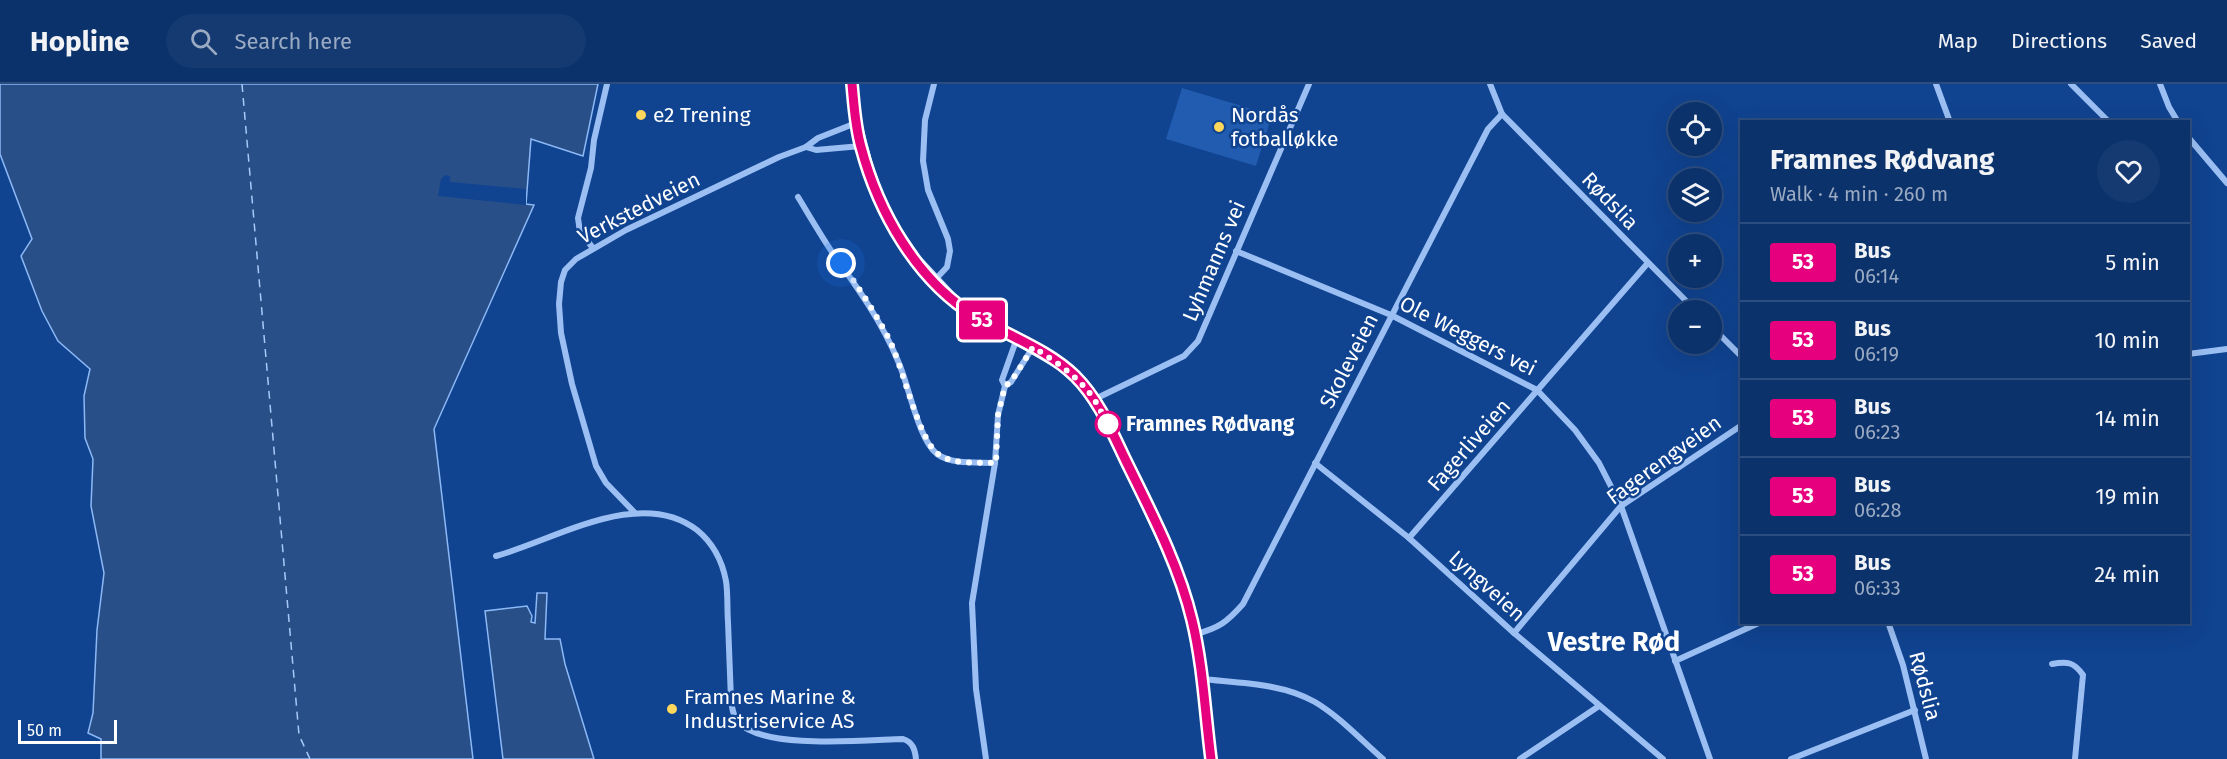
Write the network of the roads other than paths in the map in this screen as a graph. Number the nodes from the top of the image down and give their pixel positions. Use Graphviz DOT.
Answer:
graph roads {
  1 [pos="607,84"];
  2 [pos="852,84"];
  3 [pos="934,84"];
  4 [pos="1309,84"];
  5 [pos="1490,84"];
  6 [pos="1936,84"];
  7 [pos="2072,84"];
  8 [pos="2160,84"];
  9 [pos="1502,114"];
  10 [pos="1949,120"];
  11 [pos="2107,120"];
  12 [pos="2177,120"];
  13 [pos="856,123"];
  14 [pos="2190,141"];
  15 [pos="861,146"];
  16 [pos="806,147"];
  17 [pos="2227,183"];
  18 [pos="798,197"];
  19 [pos="593,248"];
  20 [pos="1236,251"];
  21 [pos="1647,264"];
  22 [pos="934,281"];
  23 [pos="1685,300"];
  24 [pos="1391,315"];
  25 [pos="1722,337"];
  26 [pos="1017,338"];
  27 [pos="1033,347"];
  28 [pos="2227,349"];
  29 [pos="2190,354"];
  30 [pos="1740,355"];
  31 [pos="1005,386"];
  32 [pos="1537,390"];
  33 [pos="1094,399"];
  34 [pos="1740,425"];
  35 [pos="996,463"];
  36 [pos="1315,463"];
  37 [pos="1621,506"];
  38 [pos="635,513"];
  39 [pos="1409,538"];
  40 [pos="496,556"];
  41 [pos="1757,624"];
  42 [pos="1889,624"];
  43 [pos="1514,633"];
  44 [pos="1195,635"];
  45 [pos="1675,661"];
  46 [pos="2052,664"];
  47 [pos="1202,679"];
  48 [pos="1599,706"];
  49 [pos="1916,710"];
  50 [pos="916,759"];
  51 [pos="986,759"];
  52 [pos="1211,759"];
  53 [pos="1383,759"];
  54 [pos="1520,759"];
  55 [pos="1663,759"];
  56 [pos="1710,759"];
  57 [pos="1791,759"];
  58 [pos="1926,759"];
  59 [pos="2075,759"];
  1 -- 19 [label="street"];
  2 -- 13 [label="main road"];
  3 -- 22 [label="street"];
  4 -- 20 [label="street, Lyhmanns vei"];
  5 -- 9 [label="street"];
  6 -- 10 [label="street"];
  7 -- 11 [label="street"];
  8 -- 12 [label="street"];
  9 -- 21 [label="street, Rødslia"];
  9 -- 24 [label="street, Skoleveien"];
  13 -- 15 [label="main road"];
  13 -- 16 [label="street, Verkstedveien"];
  14 -- 17 [label="street"];
  15 -- 16 [label="street, Verkstedveien"];
  15 -- 22 [label="main road"];
  16 -- 19 [label="street, Verkstedveien"];
  18 -- 35 [label="street"];
  19 -- 38 [label="street, Verkstedveien"];
  20 -- 24 [label="street, Ole Weggers vei"];
  20 -- 33 [label="street, Lyhmanns vei"];
  21 -- 23 [label="street, Rødslia"];
  21 -- 32 [label="street, Fagerliveien"];
  22 -- 26 [label="main road"];
  24 -- 32 [label="street, Ole Weggers vei"];
  24 -- 36 [label="street, Skoleveien"];
  25 -- 30 [label="street"];
  26 -- 27 [label="main road"];
  26 -- 31 [label="street"];
  27 -- 31 [label="street"];
  27 -- 33 [label="main road"];
  28 -- 29 [label="street"];
  31 -- 35 [label="street"];
  32 -- 37 [label="street, Ole Weggers vei"];
  32 -- 39 [label="street, Fagerliveien"];
  33 -- 44 [label="main road"];
  34 -- 37 [label="street, Fagerengveien"];
  35 -- 51 [label="street"];
  36 -- 39 [label="street, Lyngveien"];
  36 -- 44 [label="street, Skoleveien"];
  37 -- 43 [label="street, Fagerengveien"];
  37 -- 45 [label="street, Ole Weggers vei"];
  38 -- 40 [label="street"];
  38 -- 50 [label="street"];
  39 -- 43 [label="street, Lyngveien"];
  41 -- 45 [label="street"];
  42 -- 49 [label="street, Rødslia"];
  43 -- 48 [label="street, Lyngveien"];
  44 -- 47 [label="main road"];
  45 -- 56 [label="street, Ole Weggers vei"];
  46 -- 59 [label="street"];
  47 -- 52 [label="main road"];
  47 -- 53 [label="street"];
  48 -- 54 [label="street"];
  48 -- 55 [label="street, Lyngveien"];
  49 -- 57 [label="street"];
  49 -- 58 [label="street, Rødslia"];
}
